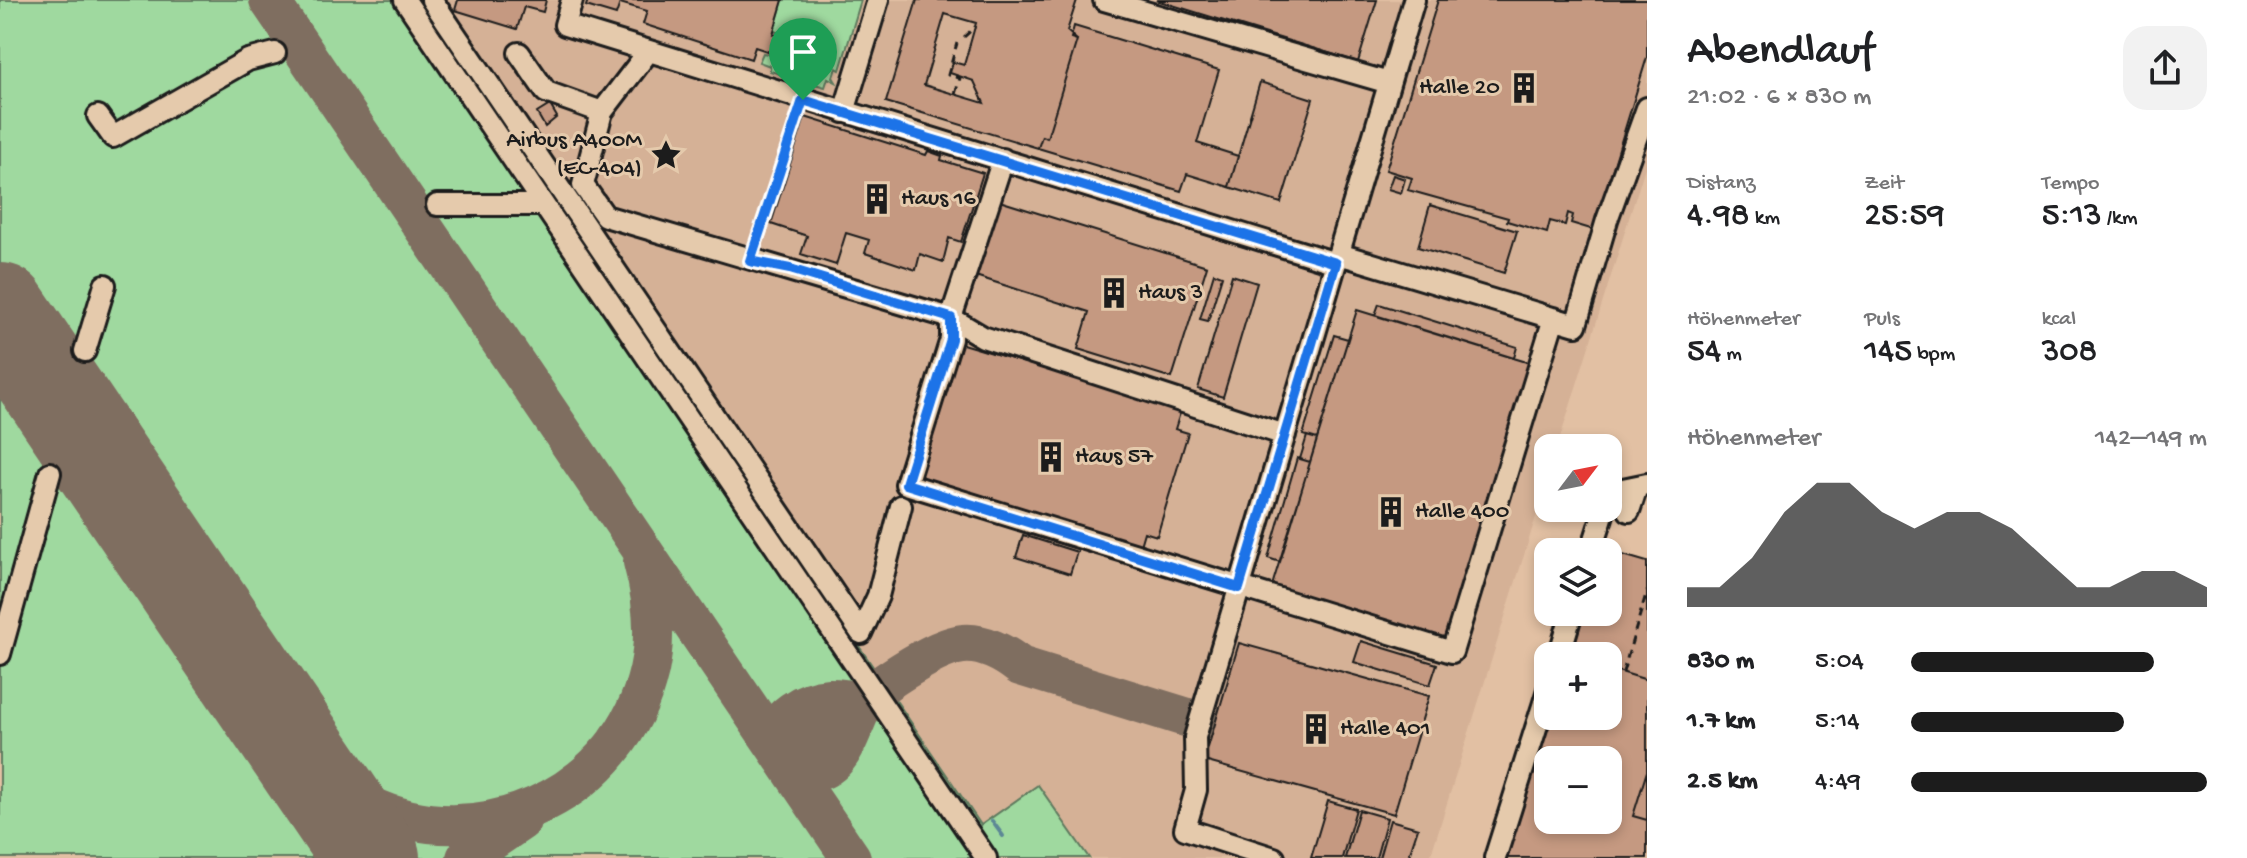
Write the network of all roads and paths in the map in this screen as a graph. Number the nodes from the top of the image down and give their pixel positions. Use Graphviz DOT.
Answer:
graph roads {
  1 [pos="405,0"];
  2 [pos="432,0"];
  3 [pos="572,0"];
  4 [pos="878,0"];
  5 [pos="1104,0"];
  6 [pos="1414,0"];
  7 [pos="975,27"];
  8 [pos="964,37"];
  9 [pos="957,43"];
  10 [pos="648,52"];
  11 [pos="275,53"];
  12 [pos="519,53"];
  13 [pos="1389,83"];
  14 [pos="955,94"];
  15 [pos="803,100"];
  16 [pos="1647,108"];
  17 [pos="602,112"];
  18 [pos="844,112"];
  19 [pos="98,116"];
  20 [pos="1003,159"];
  21 [pos="437,205"];
  22 [pos="544,205"];
  23 [pos="1337,258"];
  24 [pos="750,261"];
  25 [pos="105,285"];
  26 [pos="951,318"];
  27 [pos="1554,318"];
  28 [pos="85,351"];
  29 [pos="1285,435"];
  30 [pos="50,473"];
  31 [pos="1642,485"];
  32 [pos="1622,489"];
  33 [pos="901,506"];
  34 [pos="1629,511"];
  35 [pos="1239,588"];
  36 [pos="1647,591"];
  37 [pos="0,654"];
  38 [pos="1623,672"];
  39 [pos="1535,730"];
  40 [pos="1211,838"];
  41 [pos="986,858"];
  42 [pos="1205,858"];
  43 [pos="1274,858"];
  44 [pos="1495,858"];
  1 -- 22 [label="lane"];
  2 -- 33 [label="lane"];
  3 -- 10 [label="lane"];
  4 -- 18 [label="lane"];
  5 -- 13 [label="lane"];
  6 -- 13 [label="lane"];
  7 -- 8 [label="path"];
  9 -- 14 [label="path"];
  10 -- 15 [label="lane"];
  10 -- 17 [label="lane"];
  11 -- 19 [label="lane"];
  12 -- 17 [label="lane"];
  13 -- 23 [label="lane"];
  15 -- 18 [label="lane"];
  15 -- 24 [label="path"];
  16 -- 27 [label="lane"];
  17 -- 24 [label="lane"];
  18 -- 20 [label="lane"];
  20 -- 23 [label="lane"];
  20 -- 26 [label="lane"];
  21 -- 22 [label="lane"];
  22 -- 41 [label="lane"];
  23 -- 27 [label="lane"];
  23 -- 29 [label="lane"];
  24 -- 26 [label="lane"];
  25 -- 28 [label="lane"];
  26 -- 29 [label="lane"];
  26 -- 35 [label="lane"];
  27 -- 35 [label="lane"];
  29 -- 35 [label="lane"];
  30 -- 37 [label="lane"];
  31 -- 32 [label="lane"];
  31 -- 34 [label="lane"];
  35 -- 40 [label="lane"];
  36 -- 38 [label="path"];
  39 -- 44 [label="lane"];
  40 -- 42 [label="lane"];
  40 -- 43 [label="lane"];
}
